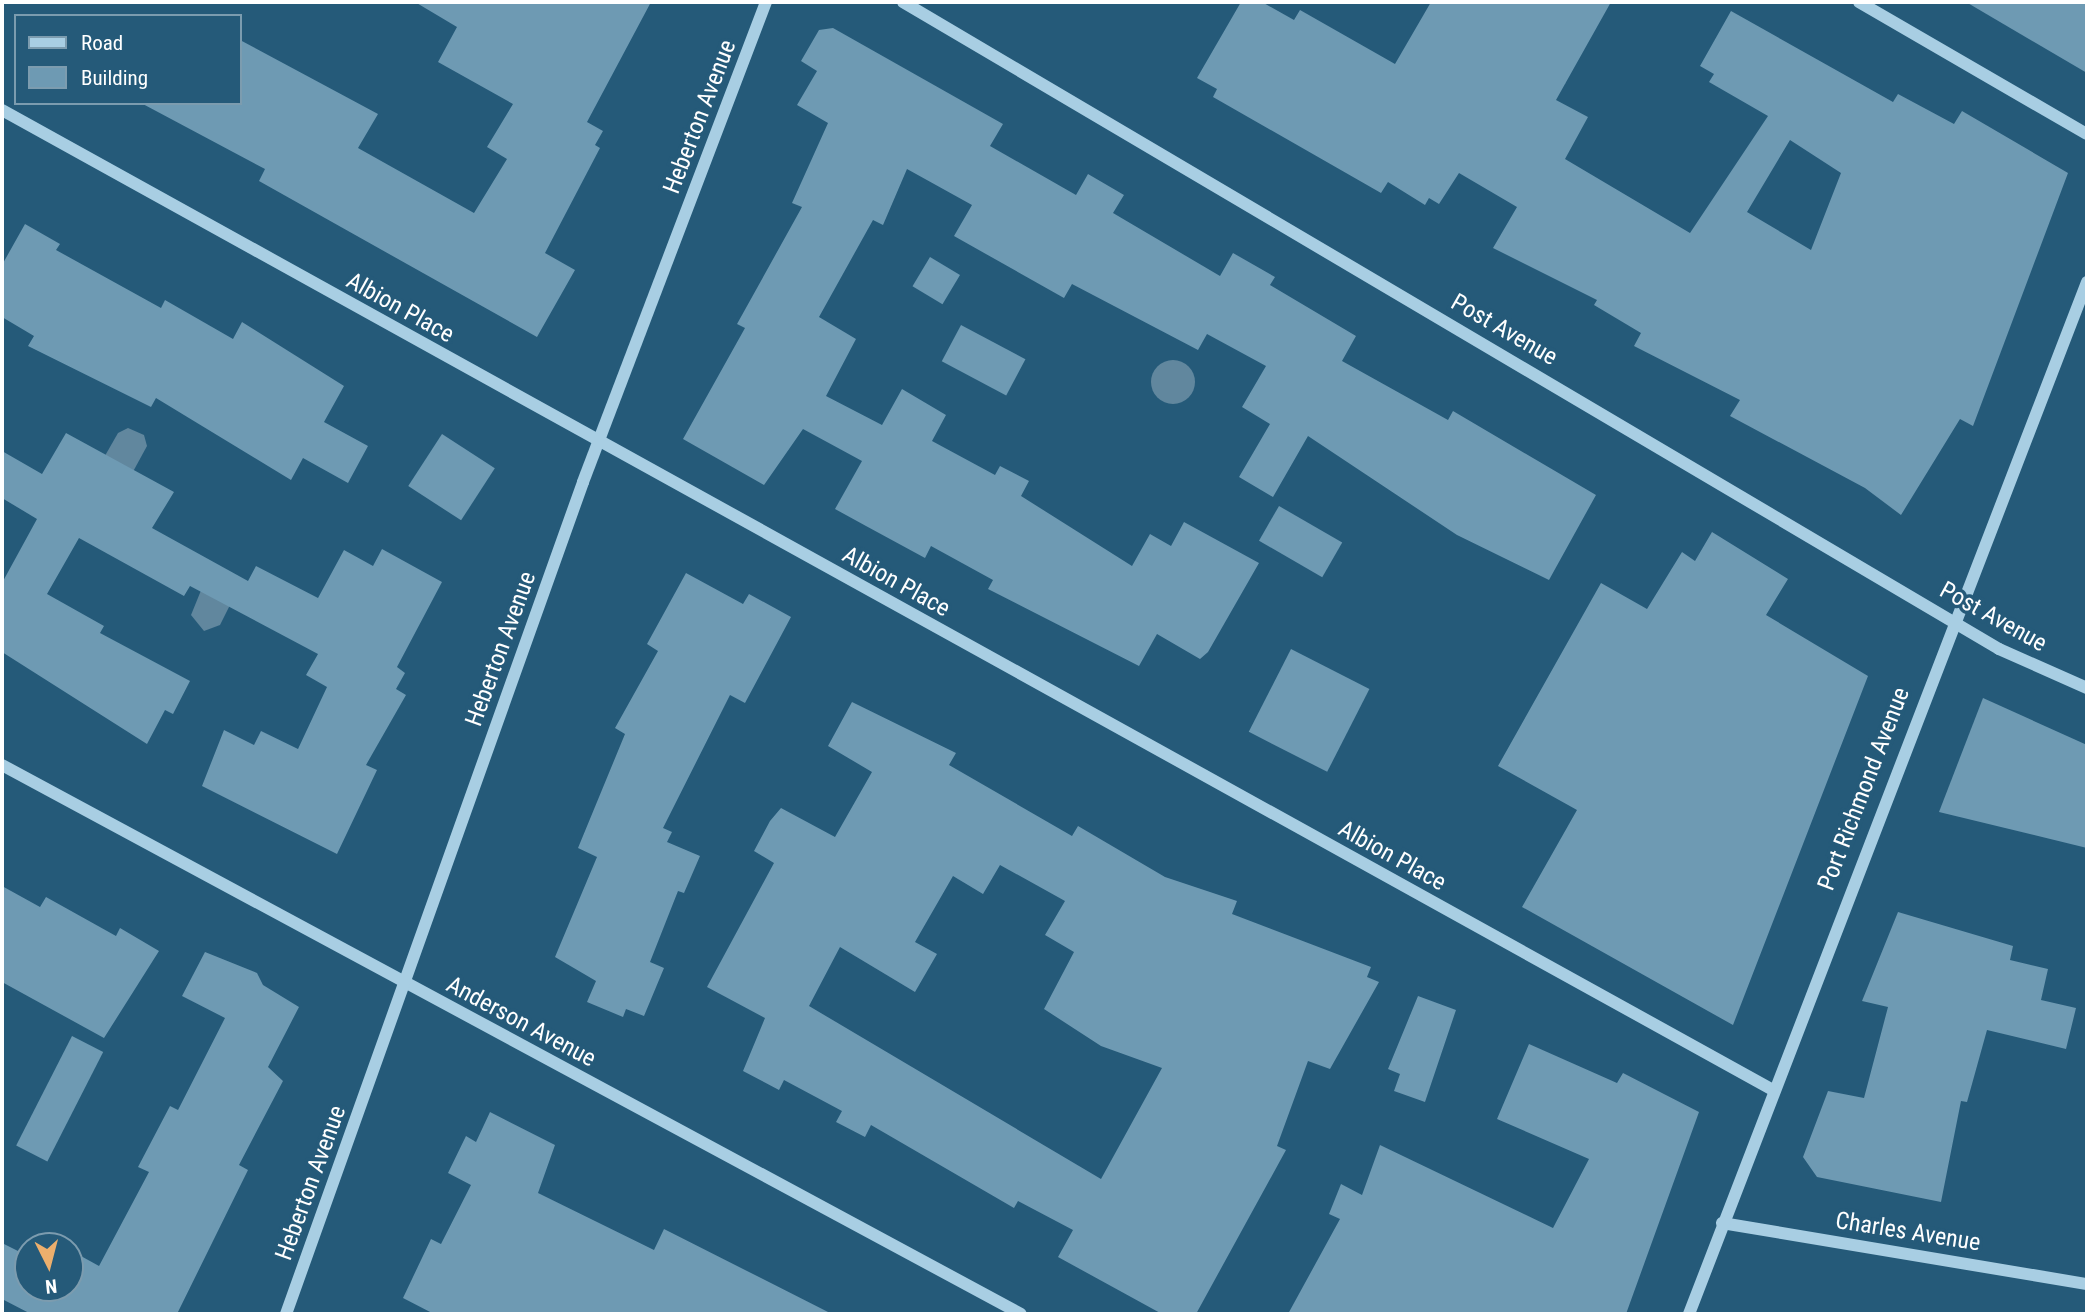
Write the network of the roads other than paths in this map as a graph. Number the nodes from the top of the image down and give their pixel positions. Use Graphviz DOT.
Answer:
graph roads {
  1 [pos="766,2"];
  2 [pos="903,2"];
  3 [pos="1859,2"];
  4 [pos="2,110"];
  5 [pos="2087,134"];
  6 [pos="2087,282"];
  7 [pos="597,442"];
  8 [pos="1953,620"];
  9 [pos="2087,688"];
  10 [pos="2,765"];
  11 [pos="404,983"];
  12 [pos="1771,1089"];
  13 [pos="1721,1223"];
  14 [pos="2087,1284"];
  15 [pos="286,1314"];
  16 [pos="1021,1314"];
  17 [pos="1689,1314"];
  1 -- 7 [label="street, Heberton Avenue"];
  2 -- 8 [label="street, Post Avenue"];
  3 -- 5 [label="street"];
  4 -- 7 [label="street, Albion Place"];
  6 -- 8 [label="street, Port Richmond Avenue"];
  7 -- 11 [label="street, Heberton Avenue"];
  7 -- 12 [label="street, Albion Place"];
  8 -- 9 [label="street, Post Avenue"];
  8 -- 12 [label="street, Port Richmond Avenue"];
  10 -- 11 [label="street, Anderson Avenue"];
  11 -- 15 [label="street, Heberton Avenue"];
  11 -- 16 [label="street, Anderson Avenue"];
  12 -- 13 [label="street, Port Richmond Avenue"];
  13 -- 14 [label="street, Charles Avenue"];
  13 -- 17 [label="street, Port Richmond Avenue"];
}
